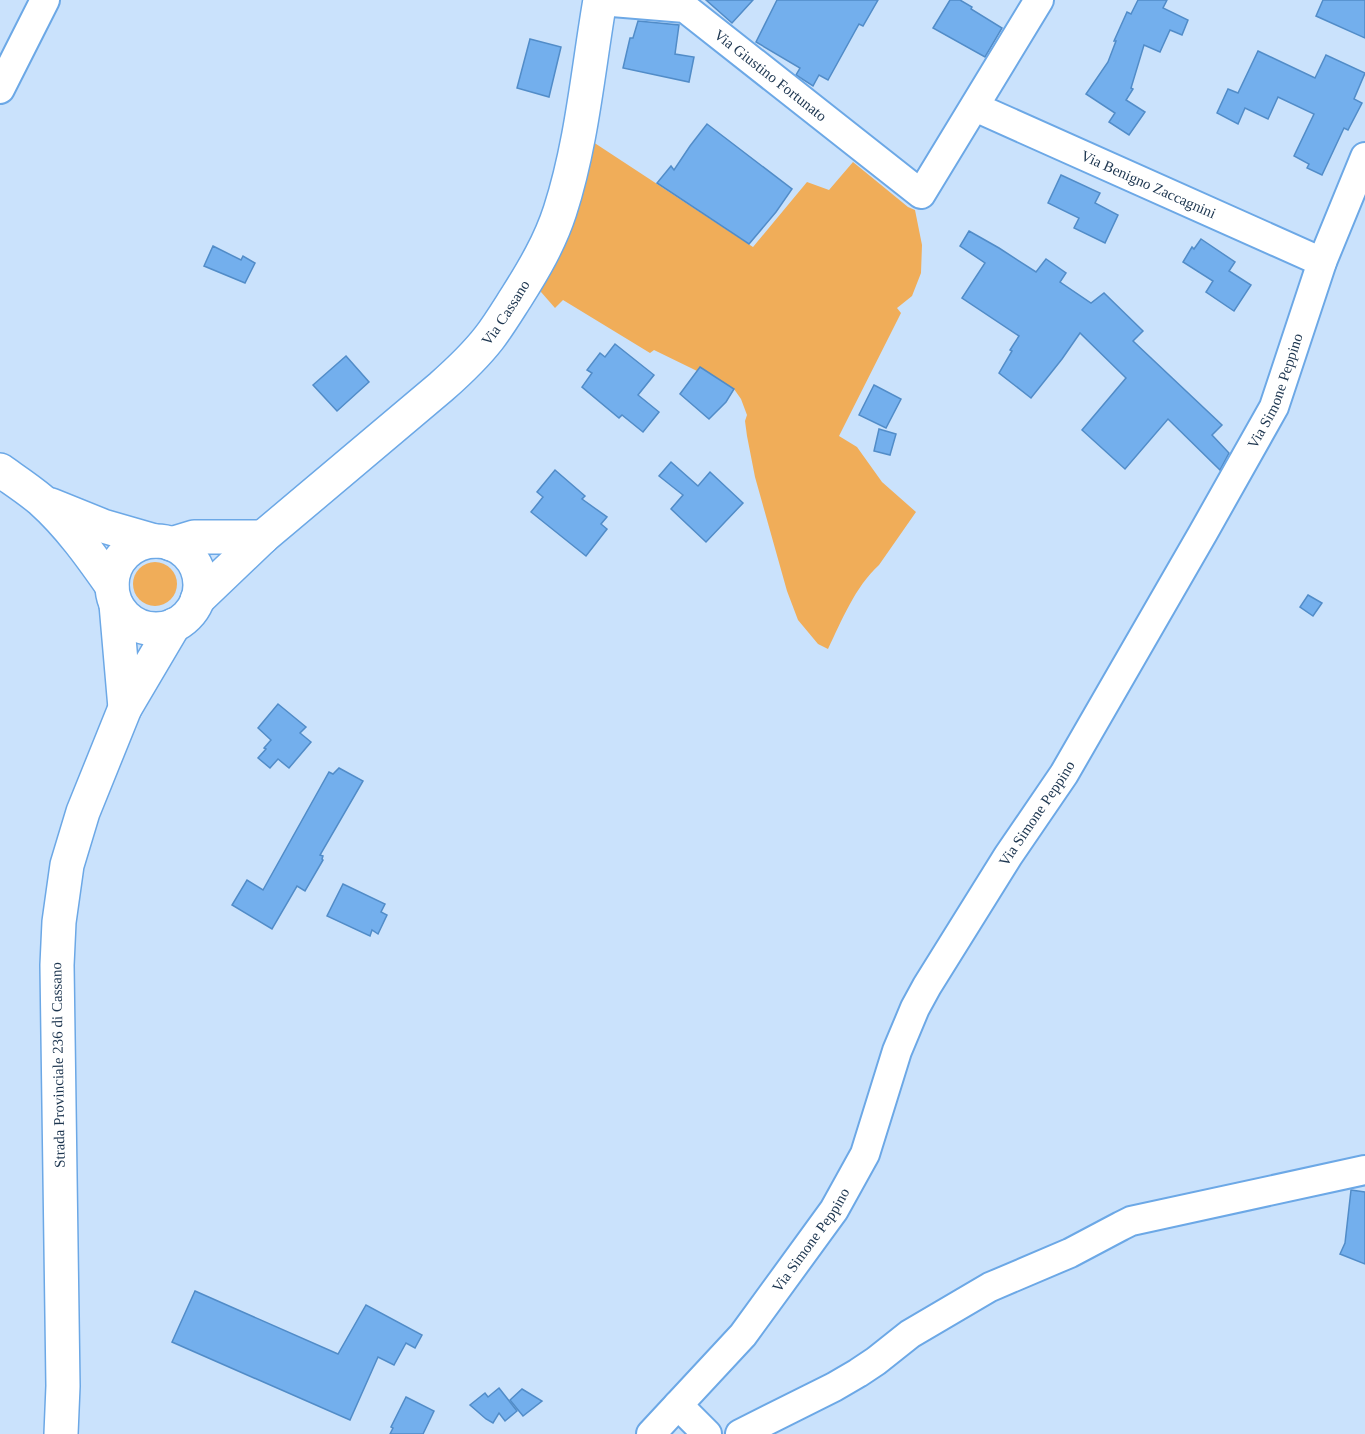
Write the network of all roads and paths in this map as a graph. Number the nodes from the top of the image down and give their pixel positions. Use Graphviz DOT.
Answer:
graph roads {
  1 [pos="45,0"];
  2 [pos="1039,0"];
  3 [pos="600,1"];
  4 [pos="0,89"];
  5 [pos="975,107"];
  6 [pos="1365,157"];
  7 [pos="1322,262"];
  8 [pos="0,470"];
  9 [pos="41,501"];
  10 [pos="263,537"];
  11 [pos="163,542"];
  12 [pos="114,595"];
  13 [pos="197,600"];
  14 [pos="174,625"];
  15 [pos="125,708"];
  16 [pos="1365,1170"];
  17 [pos="678,1405"];
  18 [pos="61,1434"];
  19 [pos="651,1434"];
  20 [pos="707,1434"];
  21 [pos="740,1434"];
  1 -- 4 [label="street"];
  2 -- 5 [label="street"];
  3 -- 5 [label="street, Via Giustino Fortunato"];
  3 -- 10 [label="main road, Via Cassano"];
  5 -- 7 [label="street, Via Benigno Zaccagnini"];
  6 -- 7 [label="street, Via Simone Peppino"];
  7 -- 17 [label="street, Via Simone Peppino"];
  8 -- 9 [label="main road"];
  9 -- 11 [label="main road"];
  9 -- 12 [label="main road"];
  10 -- 11 [label="main road"];
  10 -- 13 [label="main road, Via Cassano"];
  11 -- 12 [label="main road"];
  11 -- 13 [label="main road"];
  12 -- 14 [label="main road"];
  12 -- 15 [label="main road"];
  13 -- 14 [label="main road"];
  14 -- 15 [label="main road, Strada Provinciale 236 di Cassano"];
  15 -- 18 [label="main road, Strada Provinciale 236 di Cassano"];
  16 -- 21 [label="street"];
  17 -- 19 [label="street, Via Simone Peppino"];
  17 -- 20 [label="street"];
}
